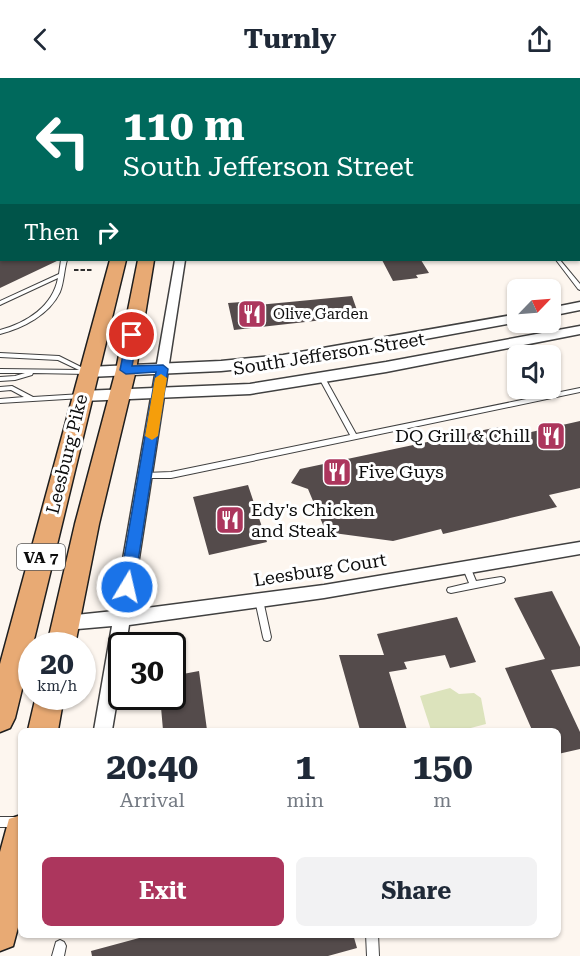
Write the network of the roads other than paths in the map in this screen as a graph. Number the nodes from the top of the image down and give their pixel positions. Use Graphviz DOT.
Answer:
graph roads {
  1 [pos="64,261"];
  2 [pos="118,261"];
  3 [pos="146,261"];
  4 [pos="180,261"];
  5 [pos="559,261"];
  6 [pos="60,275"];
  7 [pos="580,288"];
  8 [pos="0,303"];
  9 [pos="580,306"];
  10 [pos="561,310"];
  11 [pos="507,320"];
  12 [pos="580,330"];
  13 [pos="0,332"];
  14 [pos="0,356"];
  15 [pos="163,369"];
  16 [pos="126,370"];
  17 [pos="0,371"];
  18 [pos="37,372"];
  19 [pos="0,378"];
  20 [pos="322,378"];
  21 [pos="85,384"];
  22 [pos="0,389"];
  23 [pos="580,390"];
  24 [pos="158,393"];
  25 [pos="119,394"];
  26 [pos="32,399"];
  27 [pos="0,401"];
  28 [pos="354,437"];
  29 [pos="145,476"];
  30 [pos="579,549"];
  31 [pos="466,566"];
  32 [pos="501,580"];
  33 [pos="474,585"];
  34 [pos="451,590"];
  35 [pos="259,600"];
  36 [pos="122,619"];
  37 [pos="64,632"];
  38 [pos="72,632"];
  39 [pos="267,637"];
  40 [pos="47,710"];
  41 [pos="0,718"];
  42 [pos="43,728"];
  43 [pos="103,728"];
  44 [pos="0,822"];
  45 [pos="18,822"];
  46 [pos="12,852"];
  47 [pos="0,933"];
  48 [pos="372,938"];
  49 [pos="373,956"];
  1 -- 6 [label="lane"];
  2 -- 21 [label="main road, Leesburg Pike / VA 7"];
  3 -- 16 [label="main road, Leesburg Pike / VA 7"];
  4 -- 15 [label="street"];
  5 -- 7 [label="lane"];
  6 -- 8 [label="lane"];
  6 -- 13 [label="lane"];
  9 -- 10 [label="street"];
  11 -- 15 [label="street, South Jefferson Street"];
  12 -- 20 [label="street, South Jefferson Street"];
  14 -- 21 [label="lane"];
  15 -- 16 [label="street, South Jefferson Street"];
  15 -- 24 [label="street"];
  16 -- 21 [label="street, South Jefferson Street"];
  16 -- 25 [label="main road, Leesburg Pike / VA 7"];
  17 -- 18 [label="lane"];
  18 -- 19 [label="lane"];
  18 -- 21 [label="lane"];
  20 -- 24 [label="street, South Jefferson Street"];
  20 -- 28 [label="lane"];
  21 -- 25 [label="street, South Jefferson Street"];
  21 -- 26 [label="lane"];
  21 -- 41 [label="main road, Leesburg Pike / VA 7"];
  22 -- 26 [label="lane"];
  23 -- 28 [label="lane"];
  24 -- 25 [label="street, South Jefferson Street"];
  24 -- 29 [label="street"];
  25 -- 37 [label="main road, Leesburg Pike / VA 7"];
  26 -- 27 [label="lane"];
  28 -- 29 [label="lane"];
  29 -- 36 [label="street"];
  30 -- 31 [label="street, Leesburg Court"];
  31 -- 33 [label="lane"];
  31 -- 35 [label="street, Leesburg Court"];
  32 -- 33 [label="lane"];
  33 -- 34 [label="lane"];
  35 -- 36 [label="street, Leesburg Court"];
  35 -- 39 [label="lane"];
  36 -- 38 [label="street, Leesburg Court"];
  36 -- 43 [label="street"];
  40 -- 42 [label="main road"];
  44 -- 45 [label="lane"];
  46 -- 47 [label="main road"];
  48 -- 49 [label="lane"];
}
